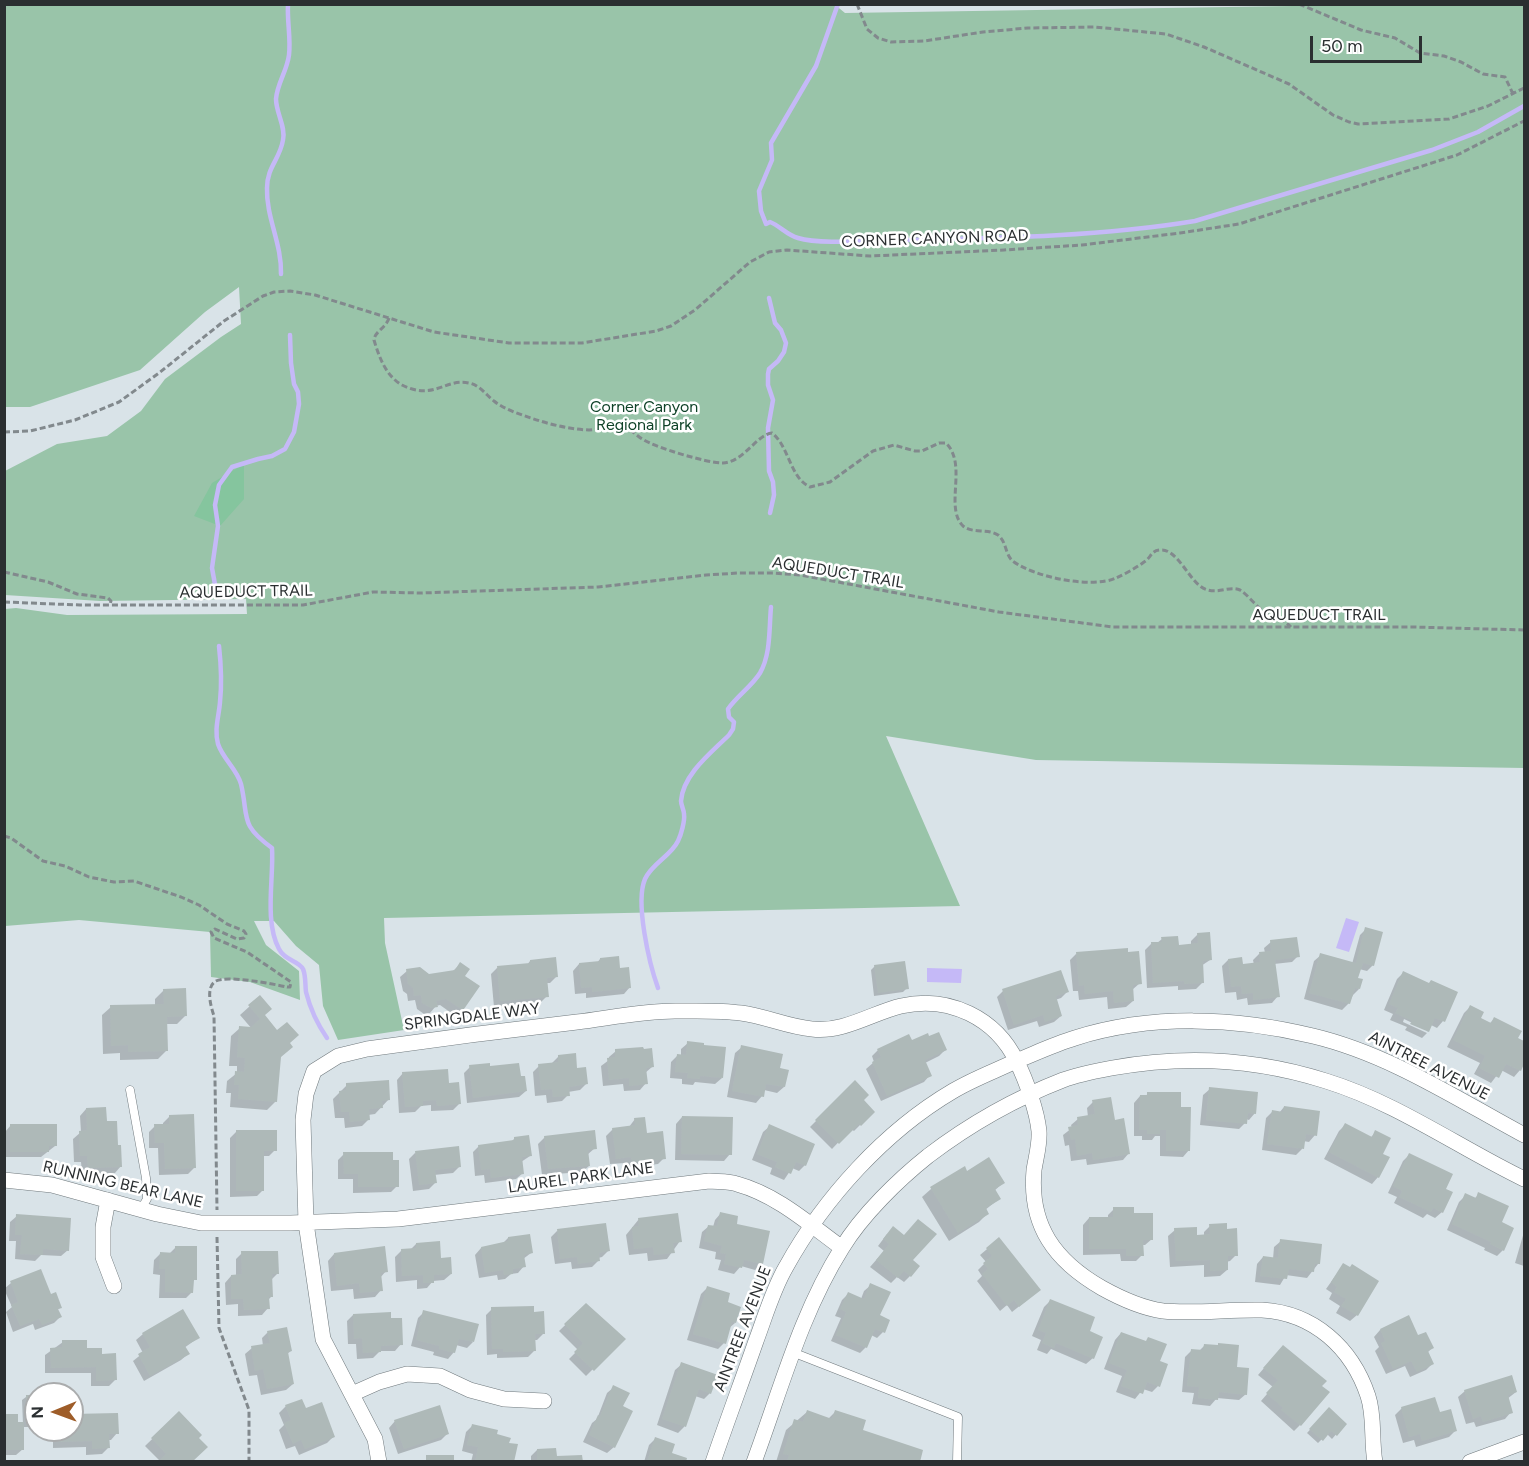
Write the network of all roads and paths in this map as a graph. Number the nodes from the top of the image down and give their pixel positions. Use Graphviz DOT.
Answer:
graph roads {
  1 [pos="857,4"];
  2 [pos="1299,4"];
  3 [pos="1524,88"];
  4 [pos="1513,94"];
  5 [pos="1524,121"];
  6 [pos="389,318"];
  7 [pos="4,432"];
  8 [pos="4,572"];
  9 [pos="4,602"];
  10 [pos="110,604"];
  11 [pos="1291,627"];
  12 [pos="1524,630"];
  13 [pos="4,836"];
  14 [pos="215,981"];
  15 [pos="1017,1061"];
  16 [pos="130,1090"];
  17 [pos="1029,1095"];
  18 [pos="1524,1136"];
  19 [pos="1524,1179"];
  20 [pos="4,1180"];
  21 [pos="108,1200"];
  22 [pos="141,1209"];
  23 [pos="306,1223"];
  24 [pos="812,1226"];
  25 [pos="842,1248"];
  26 [pos="114,1286"];
  27 [pos="792,1353"];
  28 [pos="352,1394"];
  29 [pos="543,1401"];
  30 [pos="1524,1442"];
  31 [pos="380,1461"];
  32 [pos="713,1461"];
  33 [pos="754,1461"];
  34 [pos="957,1461"];
  35 [pos="1375,1461"];
  36 [pos="1470,1461"];
  1 -- 4 [label="path"];
  2 -- 4 [label="path"];
  3 -- 4 [label="path"];
  5 -- 6 [label="path, CORNER CANYON ROAD"];
  6 -- 7 [label="path, CORNER CANYON ROAD"];
  6 -- 11 [label="path"];
  8 -- 10 [label="path"];
  9 -- 10 [label="path, AQUEDUCT TRAIL"];
  10 -- 11 [label="path, AQUEDUCT TRAIL"];
  11 -- 12 [label="path, AQUEDUCT TRAIL"];
  13 -- 14 [label="path"];
  15 -- 17 [label="street"];
  15 -- 18 [label="street, AINTREE AVENUE"];
  15 -- 23 [label="street, SPRINGDALE WAY"];
  15 -- 24 [label="street, AINTREE AVENUE"];
  16 -- 22 [label="lane"];
  17 -- 19 [label="street"];
  17 -- 25 [label="street"];
  17 -- 35 [label="street"];
  20 -- 21 [label="street, RUNNING BEAR LANE"];
  21 -- 22 [label="street, RUNNING BEAR LANE"];
  21 -- 26 [label="street"];
  22 -- 23 [label="street, RUNNING BEAR LANE"];
  23 -- 24 [label="street, LAUREL PARK LANE"];
  23 -- 28 [label="street, SPRINGDALE WAY"];
  24 -- 25 [label="street, LAUREL PARK LANE"];
  24 -- 32 [label="street, AINTREE AVENUE"];
  25 -- 27 [label="street"];
  27 -- 33 [label="street"];
  27 -- 34 [label="lane"];
  28 -- 29 [label="street"];
  28 -- 31 [label="street, SPRINGDALE WAY"];
  30 -- 36 [label="street"];
}
